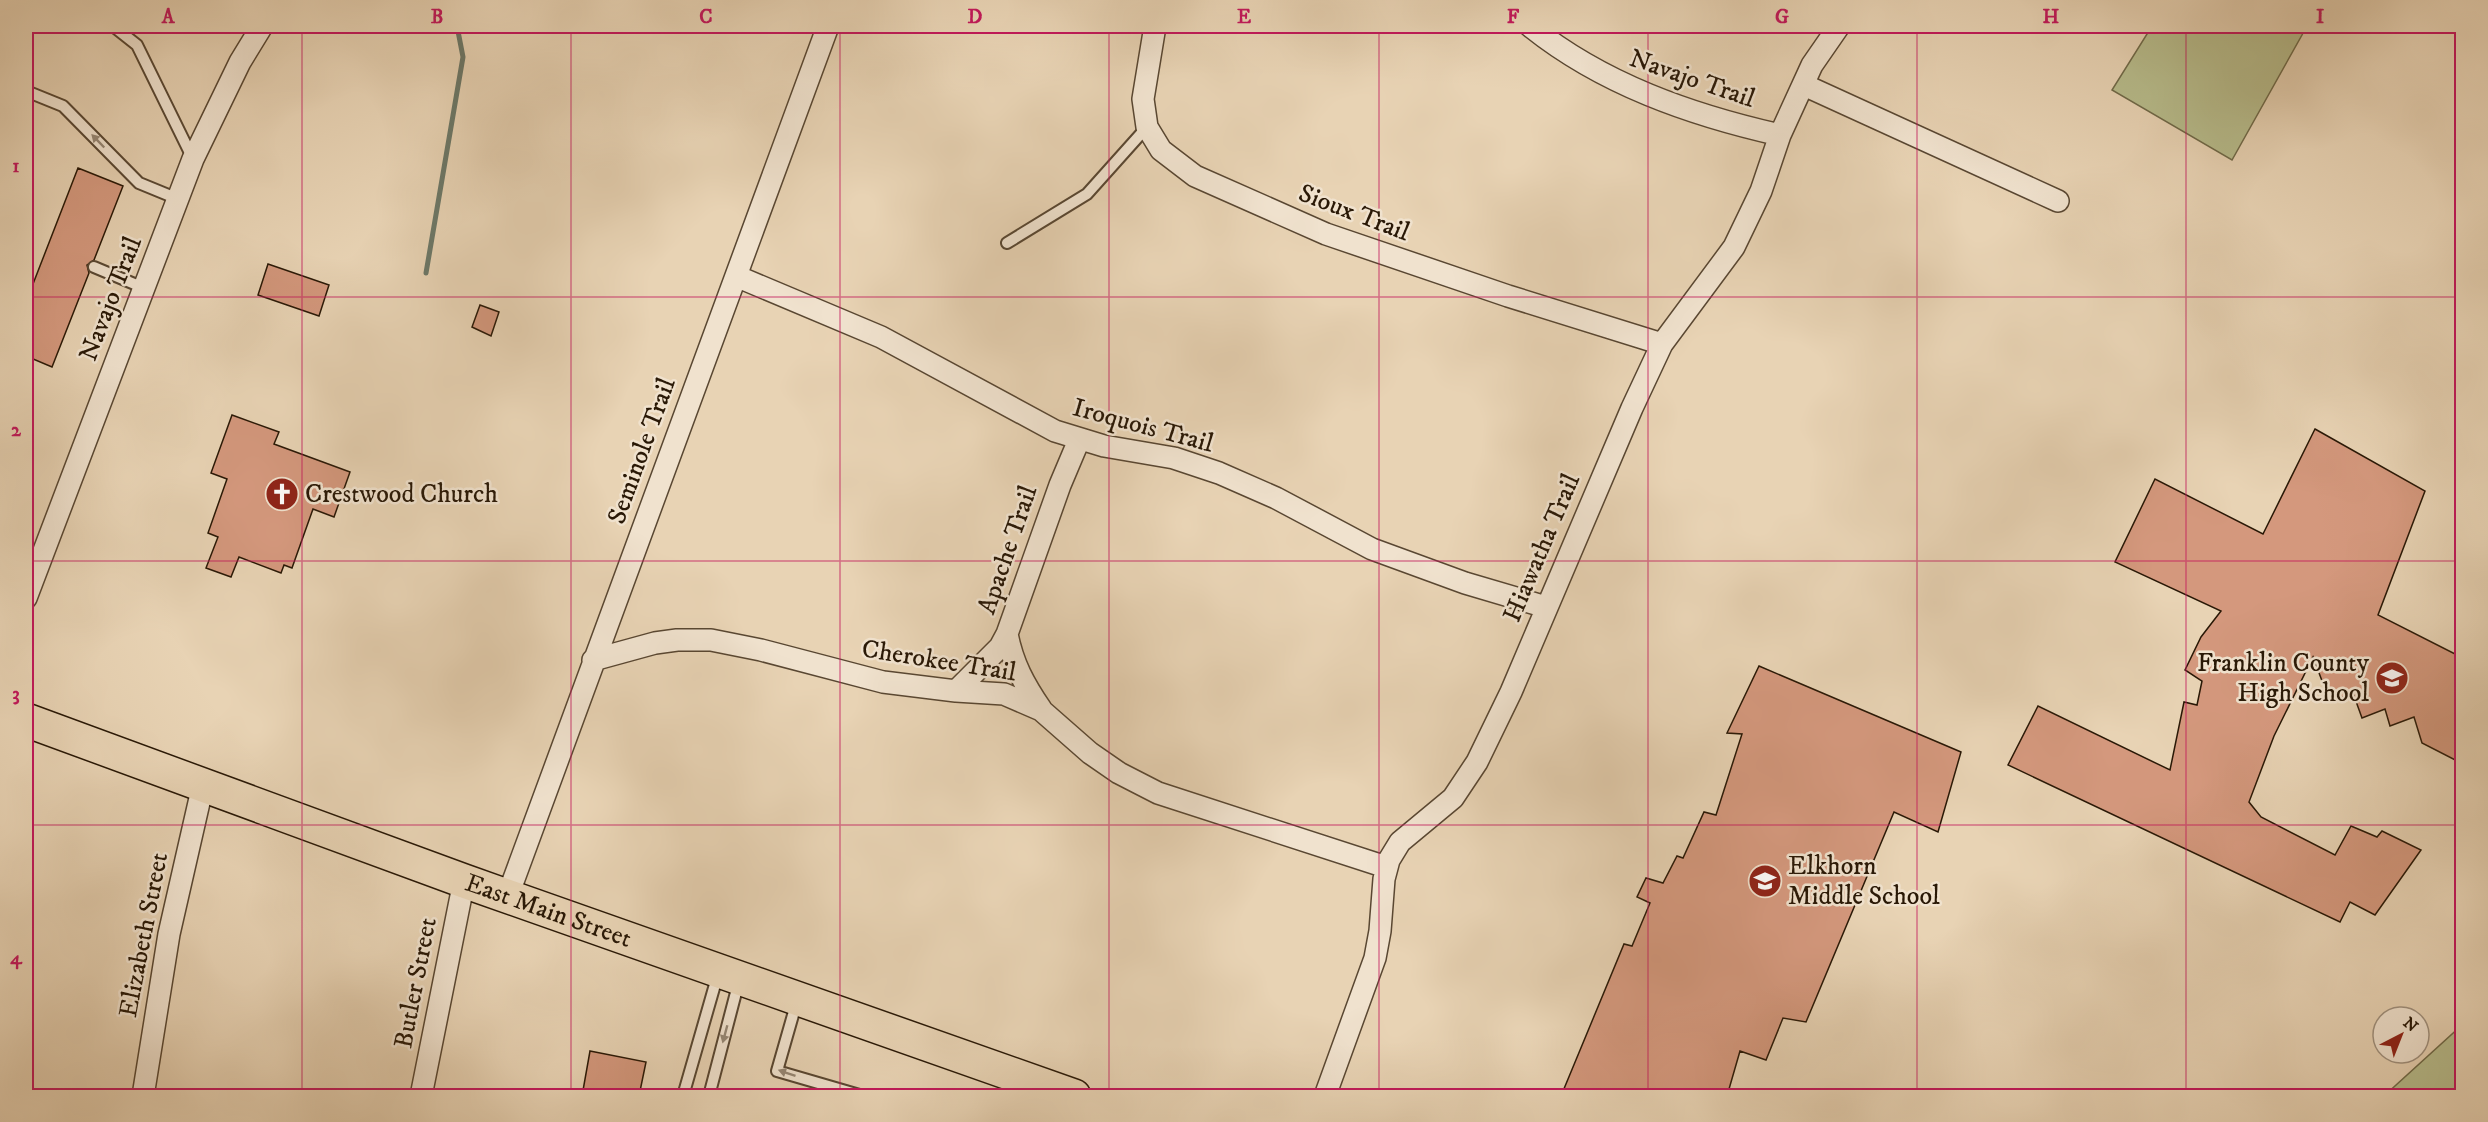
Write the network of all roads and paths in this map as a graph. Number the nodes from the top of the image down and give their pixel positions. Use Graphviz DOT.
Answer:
graph roads {
  1 [pos="113,26"];
  2 [pos="261,26"];
  3 [pos="828,26"];
  4 [pos="1155,26"];
  5 [pos="1530,26"];
  6 [pos="1839,26"];
  7 [pos="1804,85"];
  8 [pos="26,91"];
  9 [pos="1147,127"];
  10 [pos="1780,135"];
  11 [pos="193,159"];
  12 [pos="178,199"];
  13 [pos="2058,201"];
  14 [pos="1007,243"];
  15 [pos="94,267"];
  16 [pos="735,276"];
  17 [pos="144,288"];
  18 [pos="1662,344"];
  19 [pos="1079,440"];
  20 [pos="26,598"];
  21 [pos="1546,607"];
  22 [pos="1007,634"];
  23 [pos="593,660"];
  24 [pos="956,691"];
  25 [pos="1041,710"];
  26 [pos="26,720"];
  27 [pos="203,785"];
  28 [pos="1386,867"];
  29 [pos="464,881"];
  30 [pos="508,895"];
  31 [pos="730,974"];
  32 [pos="798,998"];
  33 [pos="143,1096"];
  34 [pos="421,1096"];
  35 [pos="682,1096"];
  36 [pos="709,1096"];
  37 [pos="863,1096"];
  38 [pos="1074,1096"];
  39 [pos="1325,1096"];
  1 -- 11 [label="lane"];
  2 -- 11 [label="street, Navajo Trail"];
  3 -- 16 [label="street, Seminole Trail"];
  4 -- 9 [label="street, Sioux Trail"];
  5 -- 10 [label="street, Navajo Trail"];
  6 -- 7 [label="street, Hiawatha Trail"];
  7 -- 10 [label="street, Hiawatha Trail"];
  7 -- 13 [label="street"];
  12 -- 8 [label="lane, one-way"];
  9 -- 14 [label="lane"];
  9 -- 18 [label="street, Sioux Trail"];
  10 -- 18 [label="street, Hiawatha Trail"];
  11 -- 12 [label="street, Navajo Trail"];
  12 -- 17 [label="street, Navajo Trail"];
  15 -- 17 [label="lane"];
  16 -- 19 [label="street, Iroquois Trail"];
  16 -- 23 [label="street, Seminole Trail"];
  17 -- 20 [label="street, Navajo Trail"];
  18 -- 21 [label="street, Hiawatha Trail"];
  19 -- 21 [label="street, Iroquois Trail"];
  19 -- 22 [label="street, Apache Trail"];
  21 -- 28 [label="street, Hiawatha Trail"];
  22 -- 24 [label="street"];
  22 -- 25 [label="street, Apache Trail"];
  23 -- 24 [label="street, Cherokee Trail"];
  23 -- 30 [label="street, Seminole Trail"];
  24 -- 25 [label="street, Cherokee Trail"];
  25 -- 28 [label="street, Cherokee Trail"];
  26 -- 27 [label="main road, East Main Street"];
  27 -- 29 [label="main road, East Main Street"];
  27 -- 33 [label="street, Elizabeth Street"];
  28 -- 39 [label="street, Hiawatha Trail"];
  29 -- 30 [label="main road, East Main Street"];
  29 -- 34 [label="street, Butler Street"];
  30 -- 31 [label="main road, East Main Street"];
  31 -- 32 [label="main road, East Main Street"];
  31 -- 35 [label="lane"];
  31 -- 36 [label="lane, one-way"];
  37 -- 32 [label="lane, one-way"];
  32 -- 38 [label="main road, East Main Street"];
}
